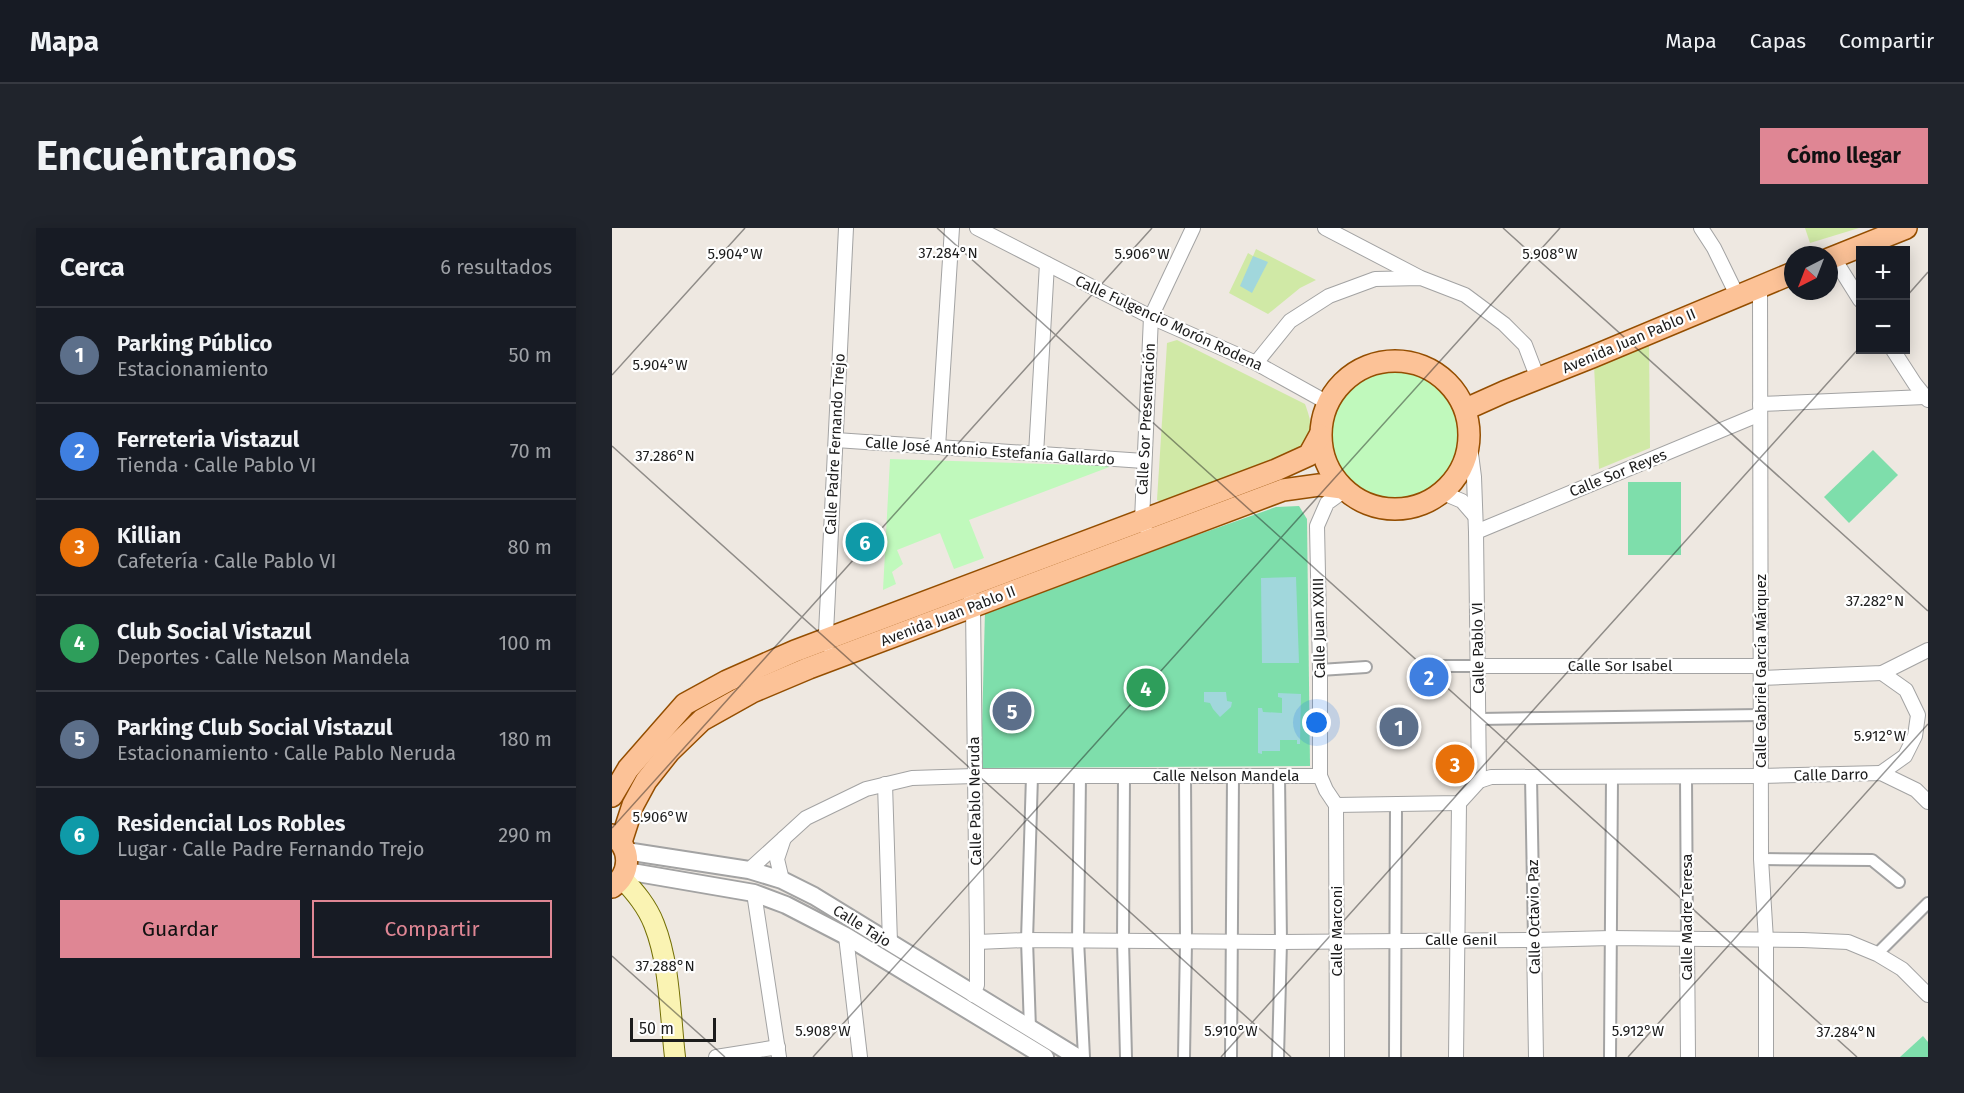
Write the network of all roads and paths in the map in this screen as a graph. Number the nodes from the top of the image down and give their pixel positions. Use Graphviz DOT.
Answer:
graph roads {
  1 [pos="846,228"];
  2 [pos="952,228"];
  3 [pos="977,228"];
  4 [pos="1193,228"];
  5 [pos="1325,228"];
  6 [pos="1701,228"];
  7 [pos="1906,228"];
  8 [pos="1838,255"];
  9 [pos="1047,264"];
  10 [pos="1838,268"];
  11 [pos="1784,277"];
  12 [pos="1421,278"];
  13 [pos="1760,286"];
  14 [pos="1856,294"];
  15 [pos="1737,295"];
  16 [pos="1150,317"];
  17 [pos="1896,354"];
  18 [pos="1256,363"];
  19 [pos="1538,379"];
  20 [pos="1927,398"];
  21 [pos="1328,403"];
  22 [pos="1466,409"];
  23 [pos="1760,409"];
  24 [pos="1320,435"];
  25 [pos="836,440"];
  26 [pos="1470,446"];
  27 [pos="938,447"];
  28 [pos="1036,454"];
  29 [pos="1144,461"];
  30 [pos="1343,489"];
  31 [pos="1443,493"];
  32 [pos="1475,516"];
  33 [pos="1142,520"];
  34 [pos="1476,532"];
  35 [pos="1150,540"];
  36 [pos="968,586"];
  37 [pos="973,606"];
  38 [pos="828,649"];
  39 [pos="1928,650"];
  40 [pos="1426,666"];
  41 [pos="1478,666"];
  42 [pos="1366,667"];
  43 [pos="1320,670"];
  44 [pos="1761,672"];
  45 [pos="1882,673"];
  46 [pos="1761,716"];
  47 [pos="1479,719"];
  48 [pos="1881,773"];
  49 [pos="974,776"];
  50 [pos="1032,776"];
  51 [pos="1080,776"];
  52 [pos="1124,776"];
  53 [pos="1185,776"];
  54 [pos="1233,776"];
  55 [pos="1279,776"];
  56 [pos="1320,776"];
  57 [pos="1761,776"];
  58 [pos="1531,777"];
  59 [pos="1612,777"];
  60 [pos="1686,777"];
  61 [pos="1479,781"];
  62 [pos="885,784"];
  63 [pos="612,796"];
  64 [pos="1928,802"];
  65 [pos="1458,803"];
  66 [pos="1396,804"];
  67 [pos="1336,805"];
  68 [pos="785,836"];
  69 [pos="1761,859"];
  70 [pos="620,861"];
  71 [pos="749,870"];
  72 [pos="782,880"];
  73 [pos="1899,882"];
  74 [pos="754,893"];
  75 [pos="1928,903"];
  76 [pos="846,936"];
  77 [pos="1611,938"];
  78 [pos="1687,939"];
  79 [pos="1027,940"];
  80 [pos="1078,940"];
  81 [pos="1337,940"];
  82 [pos="1394,940"];
  83 [pos="1458,940"];
  84 [pos="1534,940"];
  85 [pos="1766,940"];
  86 [pos="1123,941"];
  87 [pos="977,942"];
  88 [pos="1186,942"];
  89 [pos="1233,942"];
  90 [pos="1281,942"];
  91 [pos="890,943"];
  92 [pos="1877,954"];
  93 [pos="1927,990"];
  94 [pos="973,995"];
  95 [pos="1030,1029"];
  96 [pos="778,1052"];
  97 [pos="675,1057"];
  98 [pos="716,1057"];
  99 [pos="860,1057"];
  100 [pos="1045,1057"];
  101 [pos="1077,1057"];
  102 [pos="1084,1057"];
  103 [pos="1126,1057"];
  104 [pos="1184,1057"];
  105 [pos="1231,1057"];
  106 [pos="1278,1057"];
  107 [pos="1337,1057"];
  108 [pos="1395,1057"];
  109 [pos="1456,1057"];
  110 [pos="1536,1057"];
  111 [pos="1611,1057"];
  112 [pos="1688,1057"];
  113 [pos="1766,1057"];
  1 -- 25 [label="street, Calle Padre Fernando Trejo"];
  2 -- 27 [label="street"];
  3 -- 9 [label="street, Calle Fulgencio Morón Rodena"];
  4 -- 16 [label="street"];
  5 -- 12 [label="street"];
  6 -- 15 [label="street"];
  7 -- 8 [label="main road"];
  9 -- 16 [label="street, Calle Fulgencio Morón Rodena"];
  9 -- 28 [label="street"];
  10 -- 14 [label="street"];
  11 -- 13 [label="main road, Avenida Juan Pablo II"];
  12 -- 18 [label="street"];
  12 -- 19 [label="street"];
  13 -- 15 [label="main road, Avenida Juan Pablo II"];
  13 -- 23 [label="street, Calle Gabriel García Márquez"];
  15 -- 19 [label="main road, Avenida Juan Pablo II"];
  16 -- 18 [label="street, Calle Fulgencio Morón Rodena"];
  16 -- 29 [label="street, Calle Sor Presentación"];
  17 -- 20 [label="street"];
  18 -- 21 [label="street, Calle Fulgencio Morón Rodena"];
  19 -- 22 [label="main road, Avenida Juan Pablo II"];
  20 -- 23 [label="street"];
  21 -- 22 [label="main road"];
  21 -- 24 [label="main road"];
  22 -- 26 [label="main road"];
  23 -- 34 [label="street, Calle Sor Reyes"];
  23 -- 44 [label="street, Calle Gabriel García Márquez"];
  24 -- 30 [label="main road"];
  24 -- 33 [label="main road, Avenida Juan Pablo II"];
  25 -- 27 [label="street, Calle José Antonio Estefanía Gallardo"];
  25 -- 38 [label="street, Calle Padre Fernando Trejo"];
  26 -- 31 [label="main road"];
  26 -- 32 [label="street, Calle Pablo VI"];
  27 -- 28 [label="street, Calle José Antonio Estefanía Gallardo"];
  28 -- 29 [label="street, Calle José Antonio Estefanía Gallardo"];
  29 -- 33 [label="street, Calle Sor Presentación"];
  30 -- 31 [label="main road"];
  30 -- 35 [label="main road, Avenida Juan Pablo II"];
  30 -- 43 [label="street, Calle Juan XXIII"];
  31 -- 32 [label="street"];
  32 -- 34 [label="street, Calle Pablo VI"];
  33 -- 35 [label="street"];
  33 -- 36 [label="main road, Avenida Juan Pablo II"];
  34 -- 41 [label="street, Calle Pablo VI"];
  35 -- 37 [label="main road, Avenida Juan Pablo II"];
  36 -- 37 [label="street, Calle Pablo Neruda"];
  36 -- 38 [label="main road, Avenida Juan Pablo II"];
  37 -- 38 [label="main road, Avenida Juan Pablo II"];
  37 -- 49 [label="street, Calle Pablo Neruda"];
  38 -- 63 [label="main road, Avenida Juan Pablo II"];
  38 -- 70 [label="main road, Avenida Juan Pablo II"];
  39 -- 45 [label="street"];
  40 -- 41 [label="street"];
  41 -- 44 [label="street, Calle Sor Isabel"];
  41 -- 47 [label="street, Calle Pablo VI"];
  42 -- 43 [label="street"];
  43 -- 56 [label="street, Calle Juan XXIII"];
  44 -- 45 [label="street, Calle Sor Isabel"];
  44 -- 46 [label="street, Calle Gabriel García Márquez"];
  45 -- 48 [label="street"];
  46 -- 47 [label="street"];
  46 -- 57 [label="street, Calle Gabriel García Márquez"];
  47 -- 61 [label="street, Calle Pablo VI"];
  48 -- 57 [label="street, Calle Darro"];
  48 -- 64 [label="street, Calle Darro"];
  49 -- 50 [label="street, Calle Nelson Mandela"];
  49 -- 62 [label="street, Calle Nelson Mandela"];
  49 -- 87 [label="street, Calle Pablo Neruda"];
  50 -- 51 [label="street, Calle Nelson Mandela"];
  50 -- 79 [label="street"];
  51 -- 52 [label="street, Calle Nelson Mandela"];
  51 -- 80 [label="street"];
  52 -- 53 [label="street, Calle Nelson Mandela"];
  52 -- 86 [label="street"];
  53 -- 54 [label="street, Calle Nelson Mandela"];
  53 -- 88 [label="street"];
  54 -- 55 [label="street, Calle Nelson Mandela"];
  54 -- 89 [label="street"];
  55 -- 56 [label="street, Calle Nelson Mandela"];
  55 -- 90 [label="street"];
  56 -- 67 [label="street, Calle Nelson Mandela"];
  57 -- 60 [label="street"];
  57 -- 69 [label="street, Calle Gabriel García Márquez"];
  58 -- 59 [label="street"];
  58 -- 61 [label="street"];
  58 -- 84 [label="street, Calle Octavio Paz"];
  59 -- 60 [label="street"];
  59 -- 77 [label="street"];
  60 -- 78 [label="street, Calle Madre Teresa"];
  61 -- 65 [label="street"];
  62 -- 68 [label="street, Calle Nelson Mandela"];
  62 -- 91 [label="street"];
  65 -- 66 [label="street"];
  65 -- 83 [label="street"];
  66 -- 67 [label="street"];
  66 -- 82 [label="street"];
  67 -- 81 [label="street, Calle Marconi"];
  68 -- 71 [label="street, Calle Nelson Mandela"];
  68 -- 72 [label="street"];
  69 -- 73 [label="street"];
  69 -- 85 [label="street, Calle Gabriel García Márquez"];
  70 -- 71 [label="street, Calle Tajo"];
  70 -- 74 [label="street, Calle Tajo"];
  70 -- 97 [label="main road"];
  71 -- 72 [label="street, Calle Tajo"];
  72 -- 91 [label="street, Calle Tajo"];
  74 -- 76 [label="street, Calle Tajo"];
  74 -- 96 [label="street"];
  75 -- 92 [label="street"];
  76 -- 99 [label="street"];
  76 -- 100 [label="street, Calle Tajo"];
  77 -- 78 [label="street, Calle Genil"];
  77 -- 84 [label="street, Calle Genil"];
  77 -- 111 [label="street"];
  78 -- 85 [label="street, Calle Genil"];
  78 -- 112 [label="street, Calle Madre Teresa"];
  79 -- 80 [label="street, Calle Genil"];
  79 -- 87 [label="street, Calle Genil"];
  79 -- 95 [label="street"];
  80 -- 86 [label="street, Calle Genil"];
  80 -- 102 [label="street"];
  81 -- 82 [label="street, Calle Genil"];
  81 -- 90 [label="street, Calle Genil"];
  81 -- 107 [label="street, Calle Marconi"];
  82 -- 83 [label="street, Calle Genil"];
  82 -- 108 [label="street"];
  83 -- 84 [label="street, Calle Genil"];
  83 -- 109 [label="street"];
  84 -- 110 [label="street, Calle Octavio Paz"];
  85 -- 92 [label="street, Calle Genil"];
  85 -- 113 [label="street, Calle Gabriel García Márquez"];
  86 -- 88 [label="street, Calle Genil"];
  86 -- 103 [label="street"];
  87 -- 94 [label="street, Calle Pablo Neruda"];
  88 -- 89 [label="street, Calle Genil"];
  88 -- 104 [label="street"];
  89 -- 90 [label="street, Calle Genil"];
  89 -- 105 [label="street"];
  90 -- 106 [label="street"];
  91 -- 94 [label="street, Calle Tajo"];
  92 -- 93 [label="street, Calle Genil"];
  94 -- 95 [label="street, Calle Tajo"];
  95 -- 101 [label="street, Calle Tajo"];
  96 -- 98 [label="street"];
}
